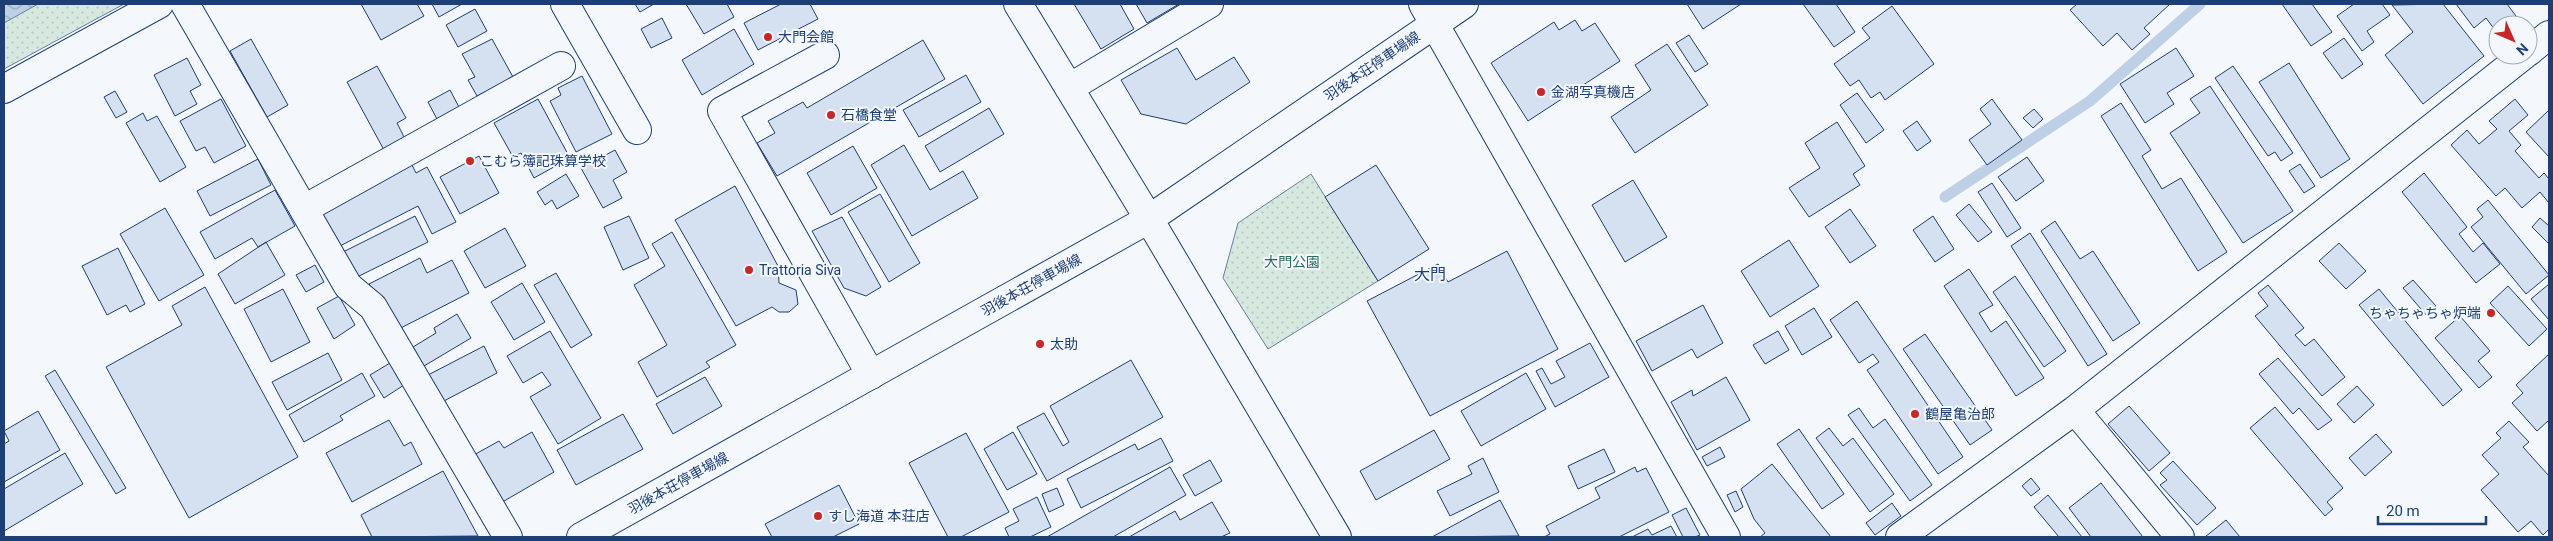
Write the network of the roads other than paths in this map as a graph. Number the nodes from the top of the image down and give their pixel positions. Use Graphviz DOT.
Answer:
graph roads {
  1 [pos="160,4"];
  2 [pos="185,4"];
  3 [pos="566,4"];
  4 [pos="1018,4"];
  5 [pos="1209,4"];
  6 [pos="1464,4"];
  7 [pos="1428,14"];
  8 [pos="2549,35"];
  9 [pos="2538,44"];
  10 [pos="825,54"];
  11 [pos="2511,65"];
  12 [pos="562,66"];
  13 [pos="1069,88"];
  14 [pos="4,89"];
  15 [pos="637,130"];
  16 [pos="304,209"];
  17 [pos="1149,219"];
  18 [pos="871,374"];
  19 [pos="2075,410"];
  20 [pos="508,537"];
  21 [pos="581,537"];
  22 [pos="1337,537"];
  23 [pos="1726,537"];
  24 [pos="1900,537"];
  25 [pos="2180,537"];
  1 -- 14 [label="street"];
  2 -- 16 [label="street"];
  3 -- 15 [label="street"];
  4 -- 13 [label="street"];
  5 -- 13 [label="street"];
  6 -- 7 [label="street, 羽後本荘停車場線"];
  7 -- 17 [label="street, 羽後本荘停車場線"];
  7 -- 23 [label="street"];
  8 -- 9 [label="street"];
  10 -- 18 [label="street"];
  11 -- 19 [label="street"];
  12 -- 16 [label="street"];
  13 -- 17 [label="street"];
  16 -- 20 [label="street"];
  17 -- 18 [label="street, 羽後本荘停車場線"];
  17 -- 22 [label="street"];
  18 -- 21 [label="street, 羽後本荘停車場線"];
  19 -- 24 [label="street"];
  19 -- 25 [label="street"];
}
